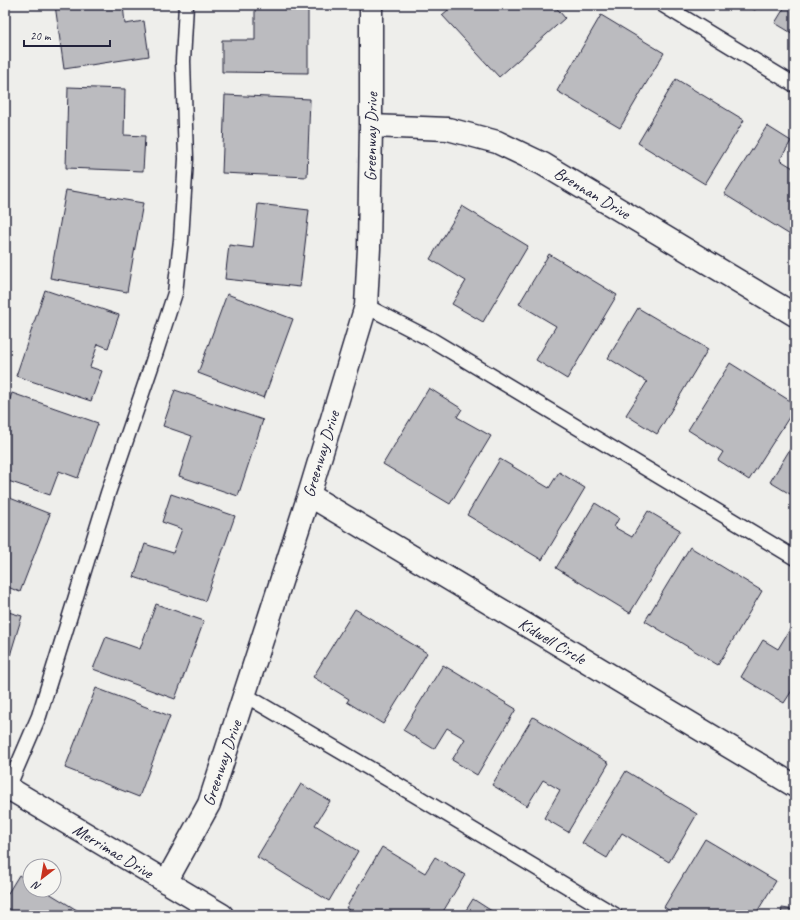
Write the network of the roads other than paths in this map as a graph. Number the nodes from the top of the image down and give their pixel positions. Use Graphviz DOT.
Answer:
graph roads {
  1 [pos="186,5"];
  2 [pos="372,5"];
  3 [pos="663,5"];
  4 [pos="795,85"];
  5 [pos="371,126"];
  6 [pos="366,306"];
  7 [pos="795,315"];
  8 [pos="309,496"];
  9 [pos="795,558"];
  10 [pos="245,695"];
  11 [pos="795,786"];
  12 [pos="7,787"];
  13 [pos="166,882"];
  14 [pos="222,915"];
  15 [pos="615,915"];
  1 -- 12 [label="lane"];
  2 -- 5 [label="street, Greenway Drive"];
  3 -- 4 [label="lane"];
  5 -- 6 [label="street, Greenway Drive"];
  5 -- 7 [label="street, Brennan Drive"];
  6 -- 8 [label="street, Greenway Drive"];
  6 -- 9 [label="lane"];
  8 -- 10 [label="street, Greenway Drive"];
  8 -- 11 [label="street, Kidwell Circle"];
  10 -- 13 [label="street, Greenway Drive"];
  10 -- 15 [label="lane"];
  12 -- 13 [label="street, Merrimac Drive"];
  13 -- 14 [label="street, Merrimac Drive"];
}
